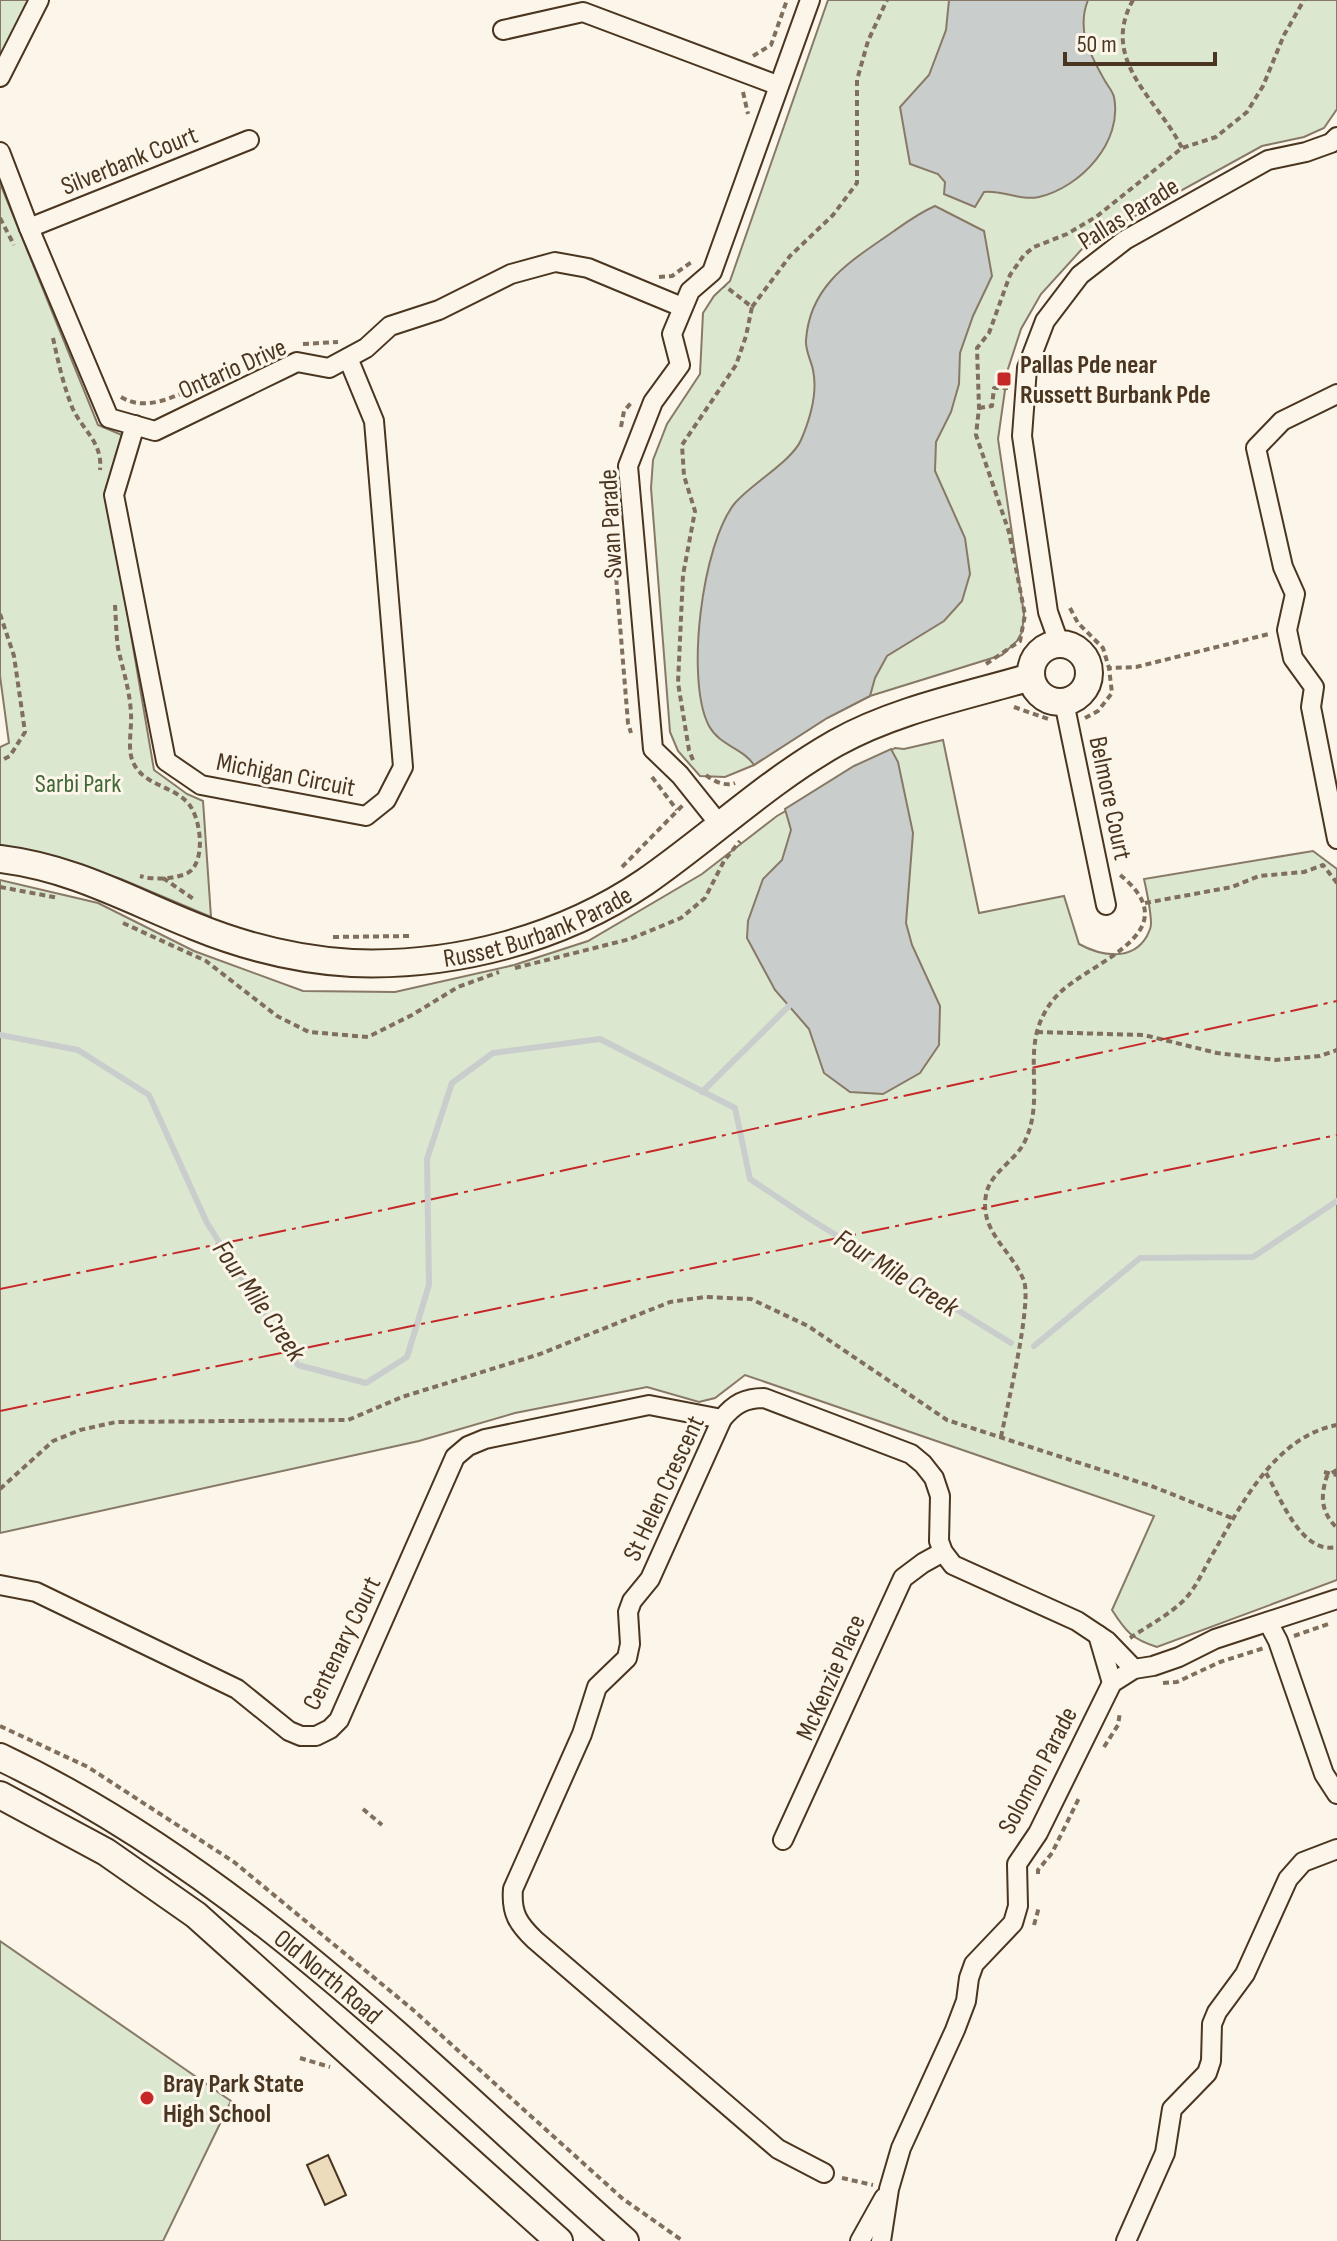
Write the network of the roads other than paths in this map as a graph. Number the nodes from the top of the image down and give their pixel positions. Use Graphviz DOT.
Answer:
graph roads {
  1 [pos="39,0"];
  2 [pos="810,0"];
  3 [pos="503,30"];
  4 [pos="0,77"];
  5 [pos="777,85"];
  6 [pos="249,140"];
  7 [pos="1335,143"];
  8 [pos="0,152"];
  9 [pos="29,228"];
  10 [pos="682,307"];
  11 [pos="345,350"];
  12 [pos="1337,394"];
  13 [pos="135,425"];
  14 [pos="1059,643"];
  15 [pos="1031,677"];
  16 [pos="1072,715"];
  17 [pos="720,825"];
  18 [pos="1337,839"];
  19 [pos="0,859"];
  20 [pos="1106,905"];
  21 [pos="680,1412"];
  22 [pos="722,1419"];
  23 [pos="712,1439"];
  24 [pos="943,1552"];
  25 [pos="0,1585"];
  26 [pos="1337,1599"];
  27 [pos="1268,1622"];
  28 [pos="1098,1635"];
  29 [pos="1134,1669"];
  30 [pos="1112,1683"];
  31 [pos="0,1757"];
  32 [pos="1337,1794"];
  33 [pos="0,1795"];
  34 [pos="783,1840"];
  35 [pos="1337,1849"];
  36 [pos="824,2173"];
  37 [pos="889,2189"];
  38 [pos="559,2241"];
  39 [pos="625,2241"];
  40 [pos="860,2241"];
  41 [pos="881,2241"];
  42 [pos="1126,2241"];
  1 -- 4 [label="street"];
  2 -- 5 [label="street, Swan Parade"];
  3 -- 5 [label="street"];
  5 -- 10 [label="street, Swan Parade"];
  6 -- 9 [label="street, Silverbank Court"];
  7 -- 14 [label="street, Pallas Parade"];
  8 -- 9 [label="street"];
  9 -- 13 [label="street"];
  10 -- 11 [label="street, Ontario Drive"];
  10 -- 17 [label="street, Swan Parade"];
  11 -- 13 [label="street, Ontario Drive"];
  11 -- 13 [label="street, Michigan Circuit"];
  12 -- 18 [label="street"];
  14 -- 15 [label="main road"];
  14 -- 16 [label="main road"];
  15 -- 16 [label="main road"];
  15 -- 17 [label="main road, Russet Burbank Parade"];
  16 -- 20 [label="street, Belmore Court"];
  17 -- 19 [label="main road, Russet Burbank Parade"];
  21 -- 22 [label="street, Centenary Court"];
  21 -- 23 [label="street"];
  21 -- 25 [label="street, Centenary Court"];
  22 -- 23 [label="street, St Helen Crescent"];
  22 -- 24 [label="street, St Helen Crescent"];
  23 -- 36 [label="street, St Helen Crescent"];
  24 -- 28 [label="street"];
  24 -- 34 [label="street, McKenzie Place"];
  26 -- 27 [label="street"];
  27 -- 29 [label="street"];
  27 -- 32 [label="street"];
  28 -- 29 [label="street"];
  28 -- 30 [label="street"];
  29 -- 30 [label="street"];
  30 -- 37 [label="street, Solomon Parade"];
  31 -- 39 [label="main road, Old North Road"];
  33 -- 38 [label="main road, Old North Road"];
  35 -- 42 [label="street"];
  37 -- 40 [label="street, Solomon Parade"];
  37 -- 41 [label="street, Solomon Parade"];
}
